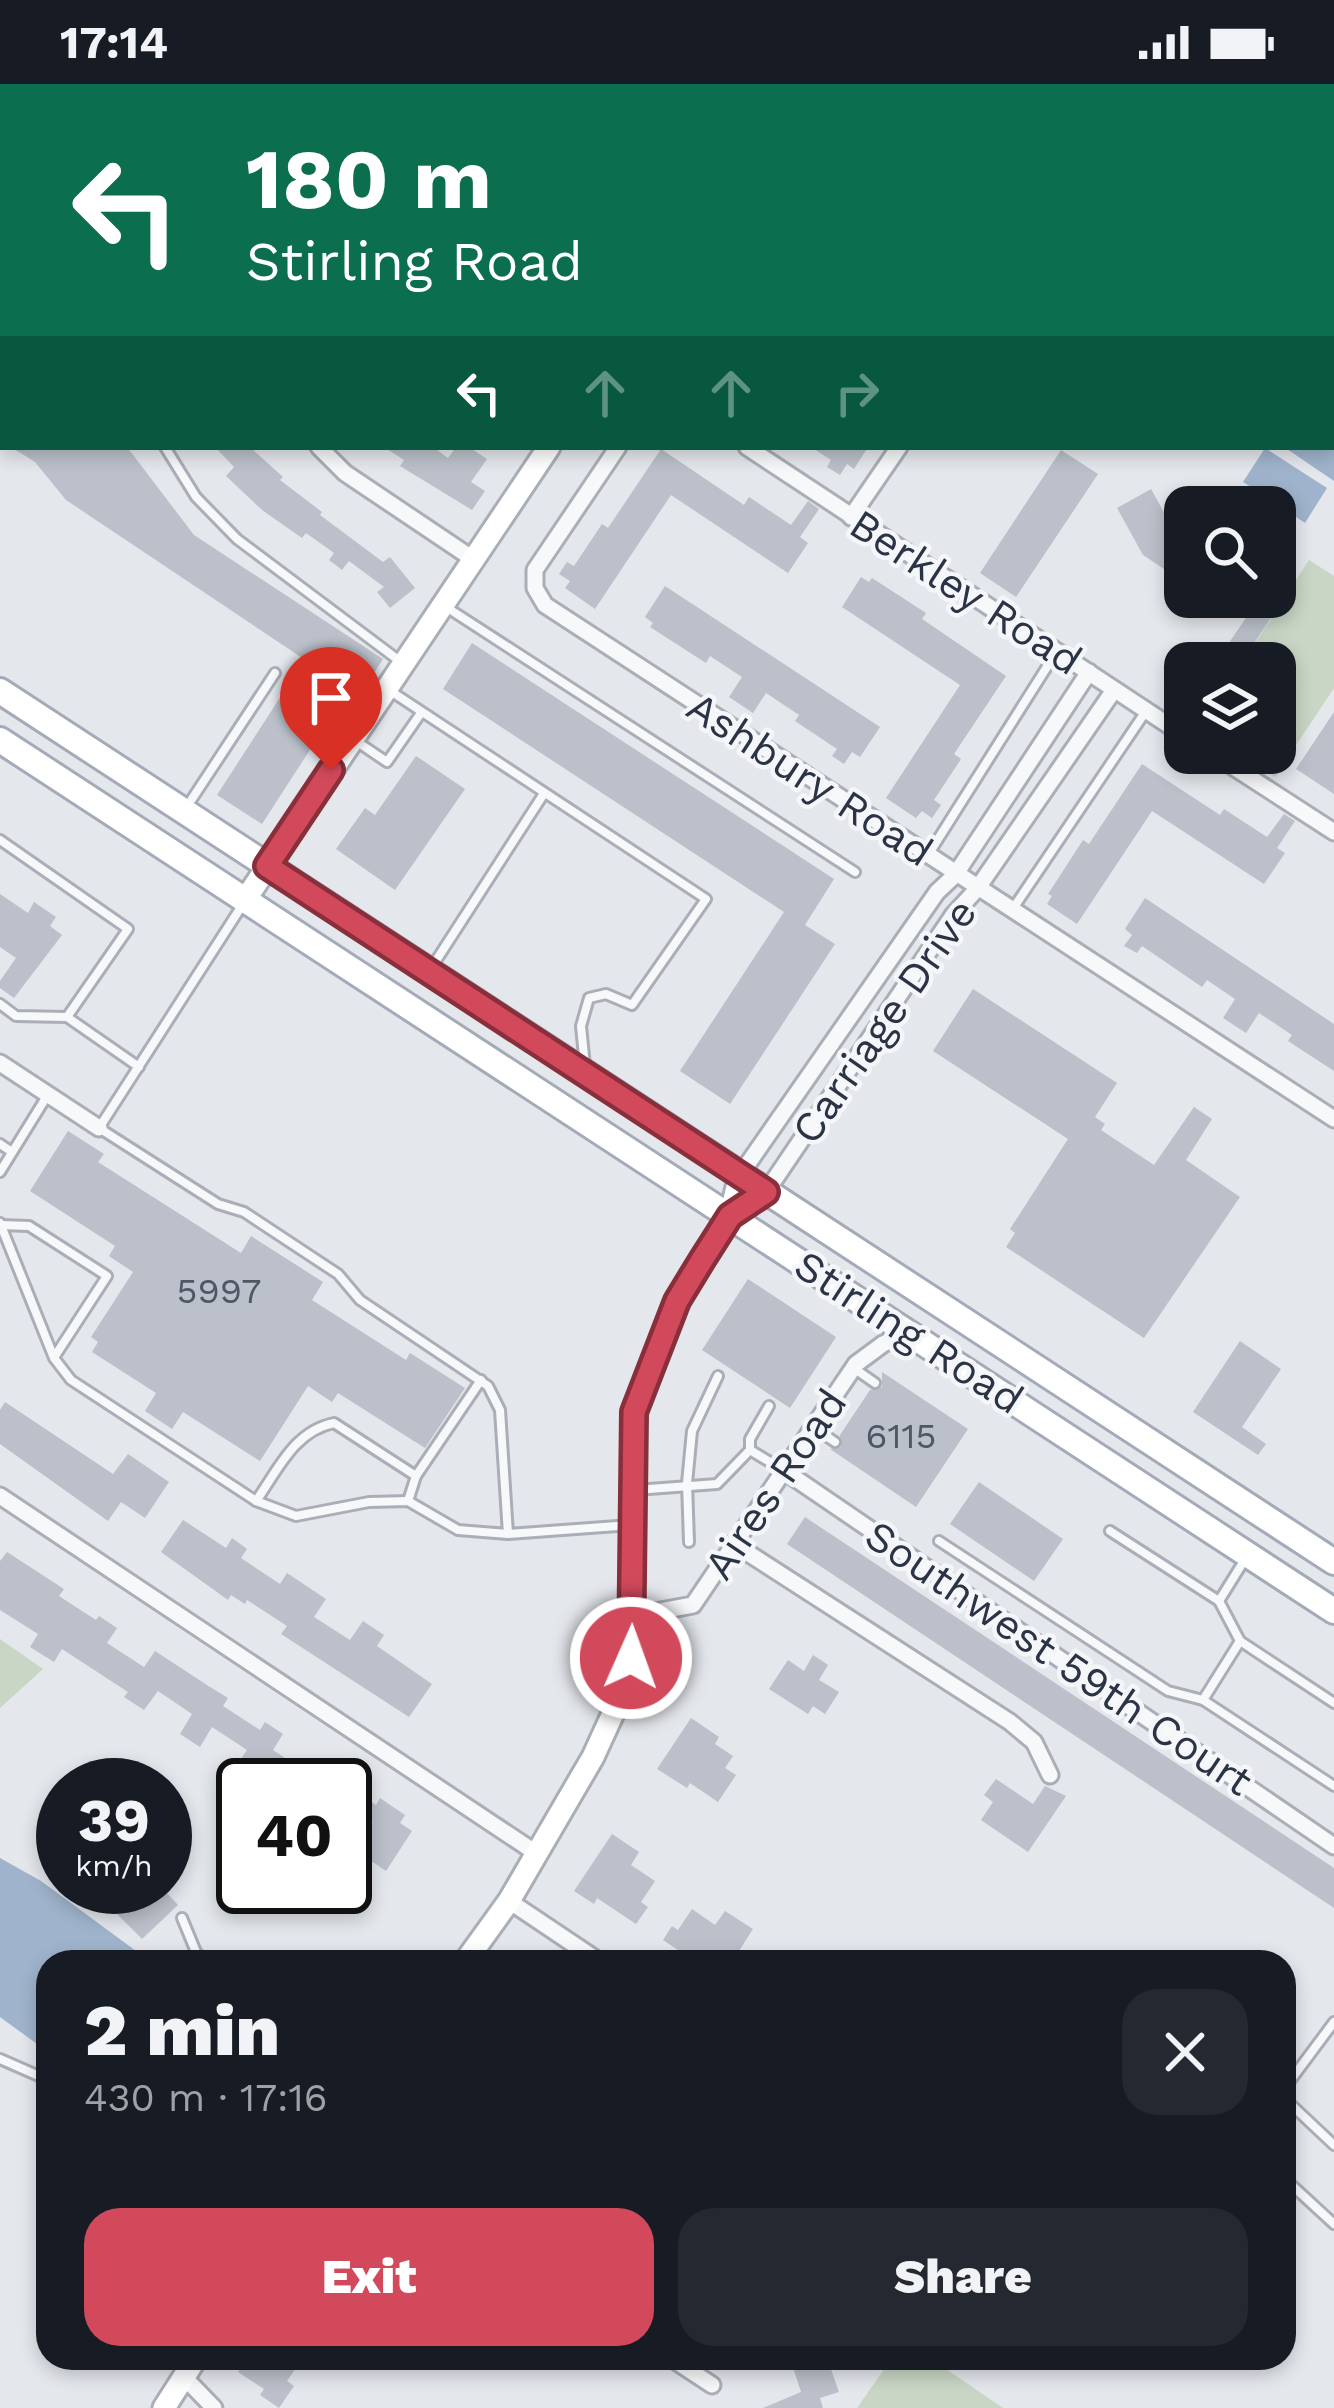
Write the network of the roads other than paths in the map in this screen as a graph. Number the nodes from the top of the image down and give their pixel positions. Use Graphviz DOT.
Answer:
graph roads {
  1 [pos="168,450"];
  2 [pos="322,450"];
  3 [pos="547,450"];
  4 [pos="616,450"];
  5 [pos="751,450"];
  6 [pos="897,450"];
  7 [pos="851,517"];
  8 [pos="473,559"];
  9 [pos="442,604"];
  10 [pos="1057,651"];
  11 [pos="402,663"];
  12 [pos="1089,672"];
  13 [pos="275,673"];
  14 [pos="386,688"];
  15 [pos="1114,690"];
  16 [pos="0,691"];
  17 [pos="1145,711"];
  18 [pos="421,713"];
  19 [pos="1164,723"];
  20 [pos="352,738"];
  21 [pos="0,740"];
  22 [pos="1244,774"];
  23 [pos="543,795"];
  24 [pos="184,811"];
  25 [pos="1334,832"];
  26 [pos="0,840"];
  27 [pos="928,856"];
  28 [pos="267,866"];
  29 [pos="855,872"];
  30 [pos="956,875"];
  31 [pos="977,889"];
  32 [pos="245,900"];
  33 [pos="1012,911"];
  34 [pos="429,972"];
  35 [pos="0,1004"];
  36 [pos="67,1017"];
  37 [pos="0,1064"];
  38 [pos="139,1067"];
  39 [pos="586,1074"];
  40 [pos="48,1094"];
  41 [pos="789,1107"];
  42 [pos="1334,1119"];
  43 [pos="812,1123"];
  44 [pos="99,1128"];
  45 [pos="0,1144"];
  46 [pos="12,1152"];
  47 [pos="0,1172"];
  48 [pos="740,1175"];
  49 [pos="766,1192"];
  50 [pos="730,1216"];
  51 [pos="0,1224"];
  52 [pos="909,1332"];
  53 [pos="55,1358"];
  54 [pos="854,1368"];
  55 [pos="718,1376"];
  56 [pos="481,1380"];
  57 [pos="875,1383"];
  58 [pos="769,1406"];
  59 [pos="813,1427"];
  60 [pos="835,1442"];
  61 [pos="750,1450"];
  62 [pos="783,1469"];
  63 [pos="416,1476"];
  64 [pos="687,1483"];
  65 [pos="633,1490"];
  66 [pos="0,1496"];
  67 [pos="409,1501"];
  68 [pos="256,1502"];
  69 [pos="1270,1520"];
  70 [pos="633,1525"];
  71 [pos="1110,1532"];
  72 [pos="508,1534"];
  73 [pos="939,1541"];
  74 [pos="689,1542"];
  75 [pos="734,1544"];
  76 [pos="1248,1554"];
  77 [pos="1334,1562"];
  78 [pos="1219,1601"];
  79 [pos="1334,1611"];
  80 [pos="633,1616"];
  81 [pos="1240,1641"];
  82 [pos="1203,1700"];
  83 [pos="1334,1703"];
  84 [pos="1050,1775"];
  85 [pos="1332,1781"];
  86 [pos="1334,1846"];
  87 [pos="536,1853"];
  88 [pos="508,1900"];
  89 [pos="182,1918"];
  90 [pos="195,1950"];
  91 [pos="473,1950"];
  92 [pos="582,1950"];
  93 [pos="1334,2022"];
  94 [pos="0,2059"];
  95 [pos="36,2075"];
  96 [pos="1296,2076"];
  97 [pos="1296,2105"];
  98 [pos="1334,2145"];
  99 [pos="1296,2189"];
  100 [pos="1334,2224"];
  101 [pos="189,2370"];
  102 [pos="191,2370"];
  103 [pos="689,2370"];
  104 [pos="712,2385"];
  105 [pos="164,2408"];
  106 [pos="214,2408"];
  1 -- 11 [label="lane"];
  2 -- 8 [label="street"];
  3 -- 8 [label="street"];
  4 -- 27 [label="street, Ashbury Road"];
  5 -- 7 [label="street, Berkley Road"];
  6 -- 7 [label="street"];
  7 -- 10 [label="street, Berkley Road"];
  8 -- 9 [label="street"];
  9 -- 11 [label="street"];
  9 -- 29 [label="lane"];
  10 -- 12 [label="street, Berkley Road"];
  10 -- 27 [label="lane"];
  11 -- 14 [label="street"];
  12 -- 15 [label="street, Berkley Road"];
  12 -- 30 [label="street, Carriage Drive"];
  13 -- 24 [label="lane"];
  14 -- 18 [label="lane"];
  14 -- 20 [label="street"];
  15 -- 17 [label="street, Berkley Road"];
  15 -- 31 [label="street, Carriage Drive"];
  16 -- 24 [label="main road, Stirling Road"];
  17 -- 19 [label="street, Berkley Road"];
  17 -- 33 [label="lane"];
  18 -- 20 [label="lane"];
  18 -- 23 [label="lane"];
  20 -- 28 [label="street"];
  21 -- 32 [label="main road, Stirling Road"];
  22 -- 25 [label="street"];
  23 -- 34 [label="lane"];
  23 -- 39 [label="lane"];
  24 -- 28 [label="main road, Stirling Road"];
  26 -- 36 [label="lane"];
  27 -- 30 [label="street, Ashbury Road"];
  28 -- 32 [label="street"];
  28 -- 34 [label="main road, Stirling Road"];
  30 -- 31 [label="street, Ashbury Road"];
  30 -- 41 [label="street, Carriage Drive"];
  31 -- 33 [label="street, Ashbury Road"];
  31 -- 43 [label="street, Carriage Drive"];
  32 -- 38 [label="lane"];
  32 -- 50 [label="main road, Stirling Road"];
  33 -- 42 [label="street, Ashbury Road"];
  34 -- 39 [label="main road, Stirling Road"];
  35 -- 36 [label="lane"];
  36 -- 38 [label="lane"];
  37 -- 40 [label="street"];
  38 -- 44 [label="lane"];
  39 -- 48 [label="main road, Stirling Road"];
  40 -- 44 [label="street"];
  40 -- 46 [label="lane"];
  41 -- 43 [label="street"];
  41 -- 48 [label="street, Carriage Drive"];
  43 -- 49 [label="street, Carriage Drive"];
  44 -- 56 [label="lane"];
  45 -- 46 [label="lane"];
  46 -- 47 [label="lane"];
  48 -- 49 [label="main road, Stirling Road"];
  48 -- 50 [label="street, Carriage Drive"];
  49 -- 50 [label="street, Carriage Drive"];
  49 -- 69 [label="main road, Stirling Road"];
  50 -- 52 [label="main road, Stirling Road"];
  50 -- 65 [label="street"];
  51 -- 53 [label="lane"];
  51 -- 53 [label="lane"];
  52 -- 54 [label="street, Aires Road"];
  52 -- 76 [label="main road, Stirling Road"];
  53 -- 68 [label="lane"];
  54 -- 57 [label="lane"];
  54 -- 59 [label="street, Aires Road"];
  55 -- 64 [label="lane"];
  56 -- 63 [label="lane"];
  56 -- 72 [label="lane"];
  58 -- 61 [label="lane"];
  59 -- 60 [label="lane"];
  59 -- 62 [label="street, Aires Road"];
  61 -- 62 [label="lane"];
  61 -- 64 [label="lane"];
  62 -- 75 [label="street, Aires Road"];
  62 -- 86 [label="street, Southwest 59th Court"];
  63 -- 67 [label="lane"];
  63 -- 68 [label="lane"];
  64 -- 65 [label="lane"];
  64 -- 74 [label="lane"];
  65 -- 70 [label="street"];
  66 -- 87 [label="street"];
  67 -- 68 [label="lane"];
  67 -- 72 [label="lane"];
  69 -- 76 [label="main road"];
  69 -- 77 [label="main road, Stirling Road"];
  70 -- 72 [label="lane"];
  70 -- 80 [label="street"];
  71 -- 78 [label="lane"];
  73 -- 82 [label="lane"];
  75 -- 80 [label="street, Aires Road"];
  75 -- 84 [label="street, Southwest 59th Court"];
  76 -- 78 [label="lane"];
  76 -- 79 [label="main road, Stirling Road"];
  78 -- 81 [label="lane"];
  80 -- 87 [label="street"];
  81 -- 82 [label="lane"];
  81 -- 83 [label="lane"];
  82 -- 85 [label="lane"];
  87 -- 88 [label="street"];
  88 -- 91 [label="street"];
  88 -- 92 [label="street"];
  89 -- 90 [label="lane"];
  93 -- 96 [label="lane"];
  94 -- 95 [label="lane"];
  97 -- 98 [label="lane"];
  99 -- 100 [label="lane"];
  101 -- 105 [label="street"];
  102 -- 106 [label="street"];
  103 -- 104 [label="street"];
}
